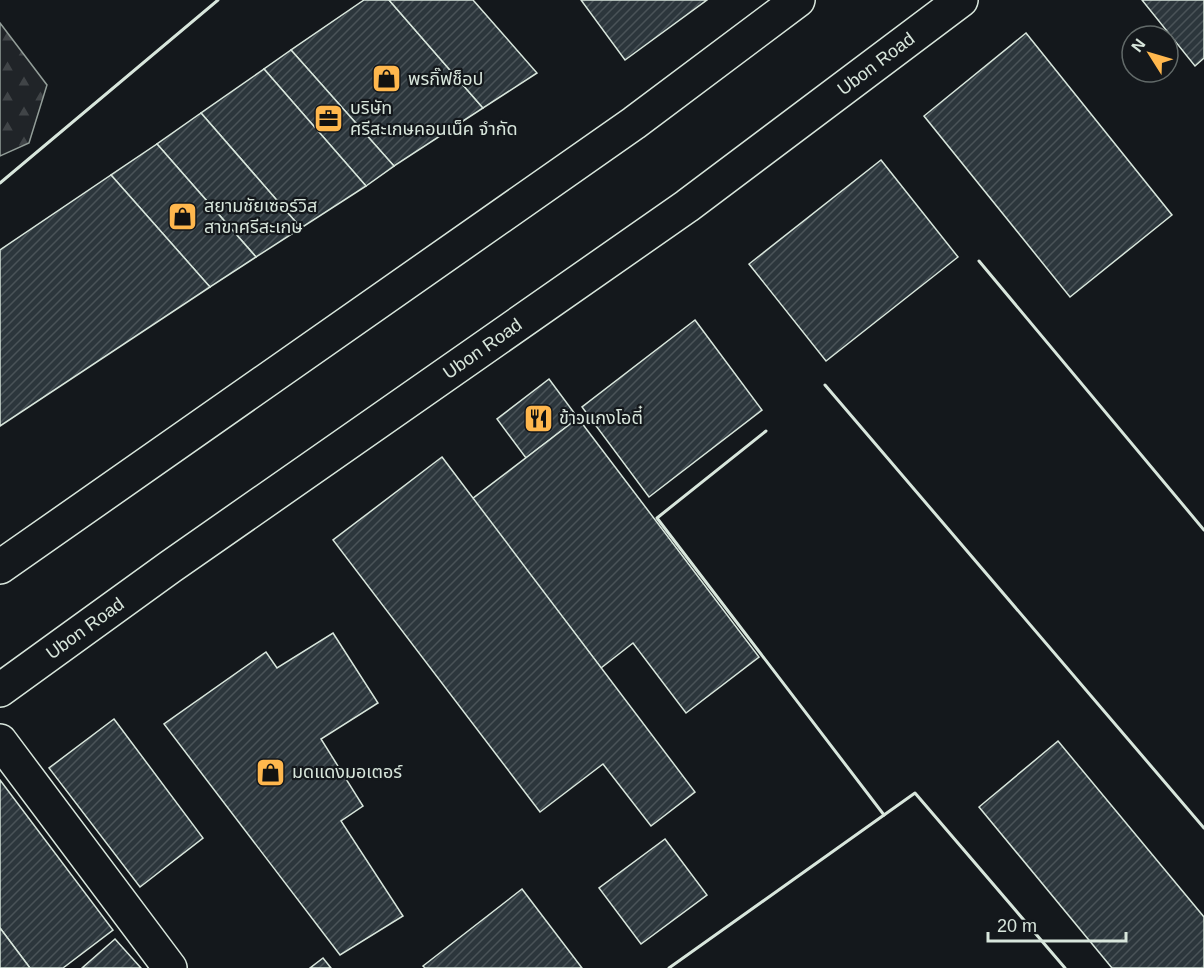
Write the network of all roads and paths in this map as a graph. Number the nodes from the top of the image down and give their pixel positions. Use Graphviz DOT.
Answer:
graph roads {
  1 [pos="798,0"];
  2 [pos="961,0"];
  3 [pos="0,567"];
  4 [pos="0,690"];
  5 [pos="0,741"];
  6 [pos="170,968"];
  1 -- 3 [label="main road"];
  2 -- 4 [label="main road, Ubon Road"];
  5 -- 6 [label="main road"];
}
